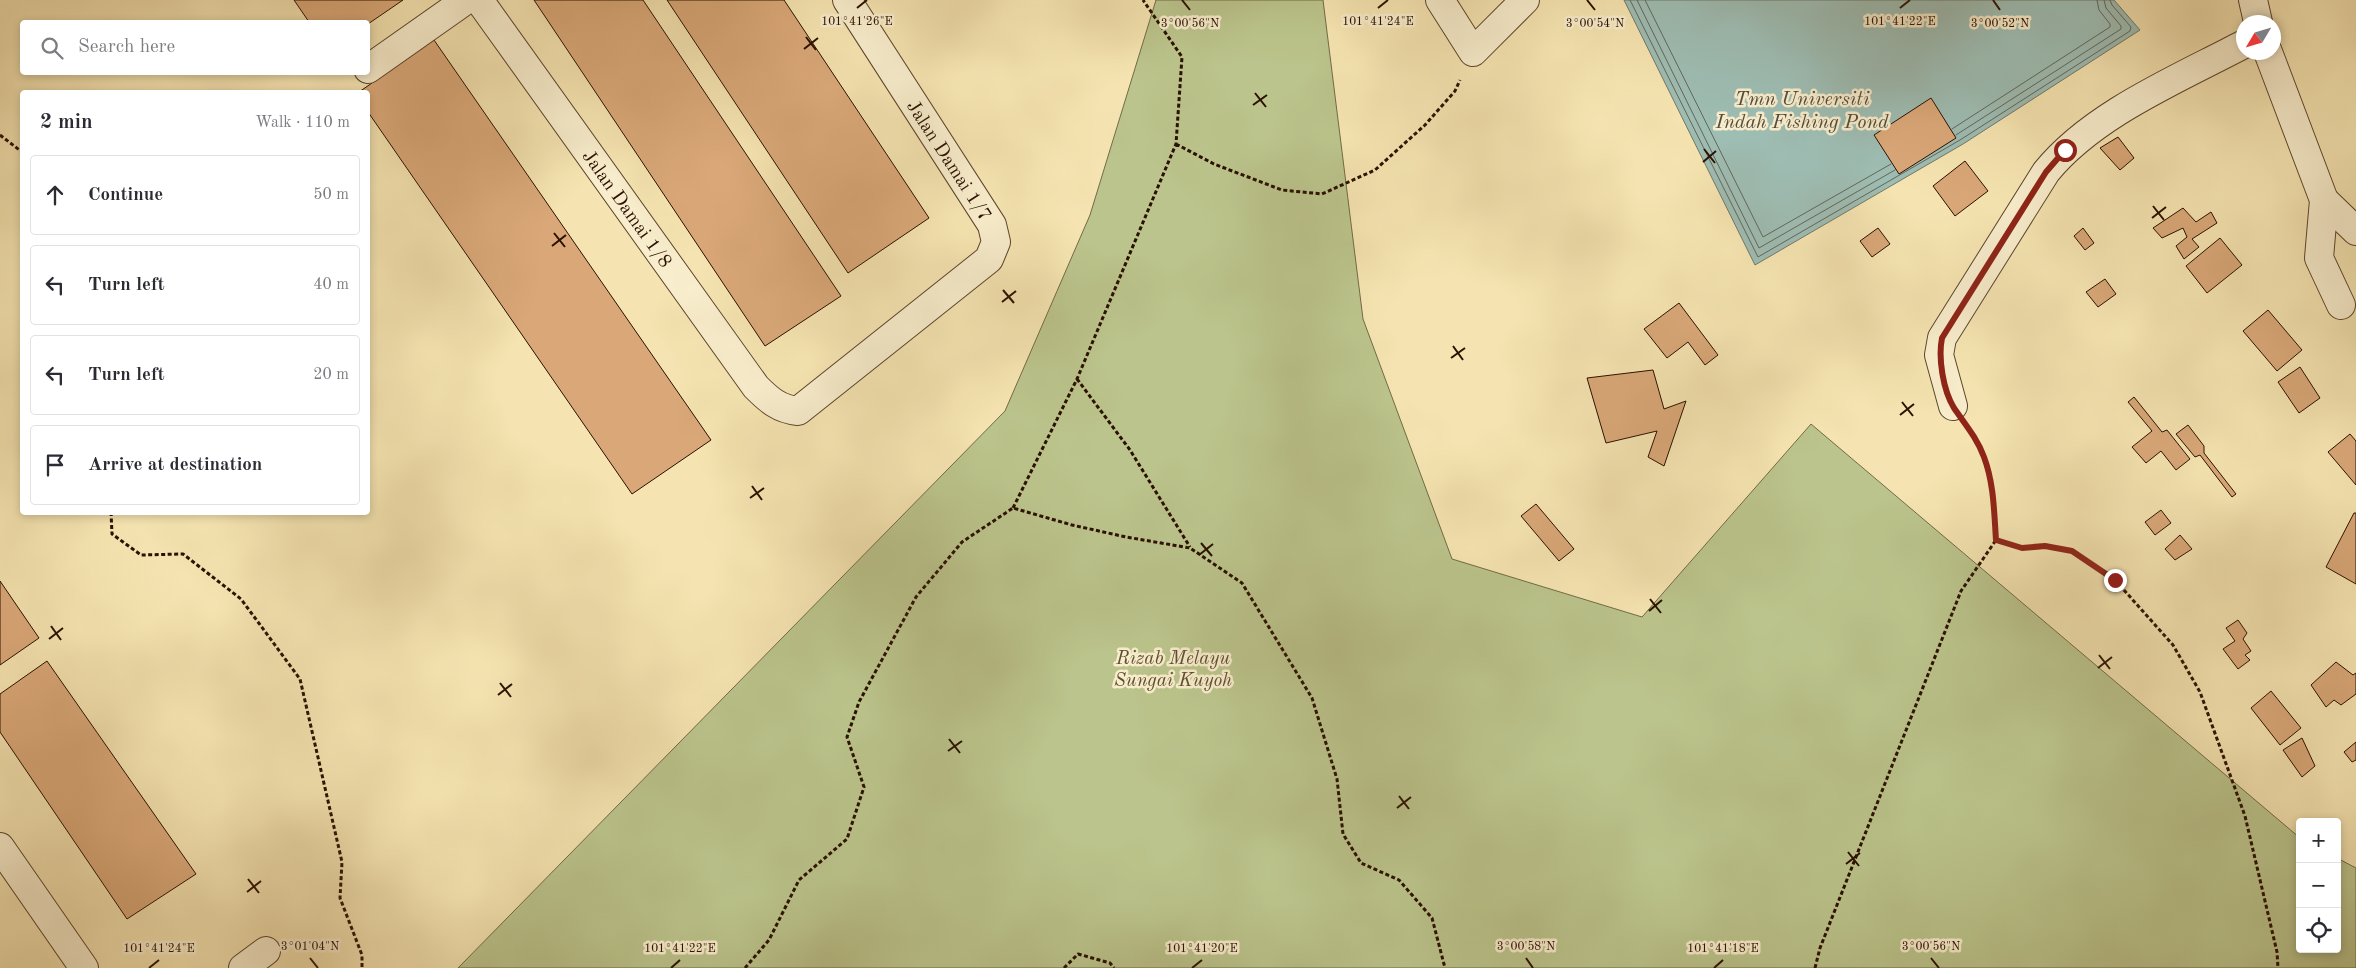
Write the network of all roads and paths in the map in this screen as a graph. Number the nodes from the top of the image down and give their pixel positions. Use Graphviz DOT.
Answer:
graph roads {
  1 [pos="466,0"];
  2 [pos="479,0"];
  3 [pos="847,0"];
  4 [pos="1143,0"];
  5 [pos="1440,0"];
  6 [pos="1525,0"];
  7 [pos="2253,0"];
  8 [pos="2256,15"];
  9 [pos="2236,48"];
  10 [pos="1473,52"];
  11 [pos="2271,60"];
  12 [pos="370,68"];
  13 [pos="0,135"];
  14 [pos="1176,144"];
  15 [pos="20,150"];
  16 [pos="2324,200"];
  17 [pos="2356,231"];
  18 [pos="2341,305"];
  19 [pos="1077,379"];
  20 [pos="1953,406"];
  21 [pos="785,409"];
  22 [pos="1013,508"];
  23 [pos="111,515"];
  24 [pos="1996,540"];
  25 [pos="1190,548"];
  26 [pos="0,847"];
  27 [pos="266,951"];
  28 [pos="84,968"];
  29 [pos="243,968"];
  30 [pos="362,968"];
  31 [pos="745,968"];
  32 [pos="1064,968"];
  33 [pos="1114,968"];
  34 [pos="1445,968"];
  35 [pos="1815,968"];
  36 [pos="2278,968"];
  1 -- 12 [label="street"];
  2 -- 21 [label="street, Jalan Damai 1/8"];
  3 -- 21 [label="street, Jalan Damai 1/7"];
  4 -- 14 [label="path"];
  5 -- 10 [label="street"];
  6 -- 10 [label="street"];
  7 -- 8 [label="street"];
  9 -- 20 [label="street"];
  10 -- 14 [label="path"];
  11 -- 16 [label="street"];
  13 -- 15 [label="path"];
  14 -- 19 [label="path"];
  16 -- 17 [label="street"];
  16 -- 18 [label="street"];
  19 -- 22 [label="path"];
  19 -- 25 [label="path"];
  20 -- 24 [label="path"];
  22 -- 25 [label="path"];
  22 -- 31 [label="path"];
  23 -- 30 [label="path"];
  24 -- 35 [label="path"];
  24 -- 36 [label="path"];
  25 -- 34 [label="path"];
  26 -- 28 [label="street"];
  27 -- 29 [label="street"];
  32 -- 33 [label="path"];
}
